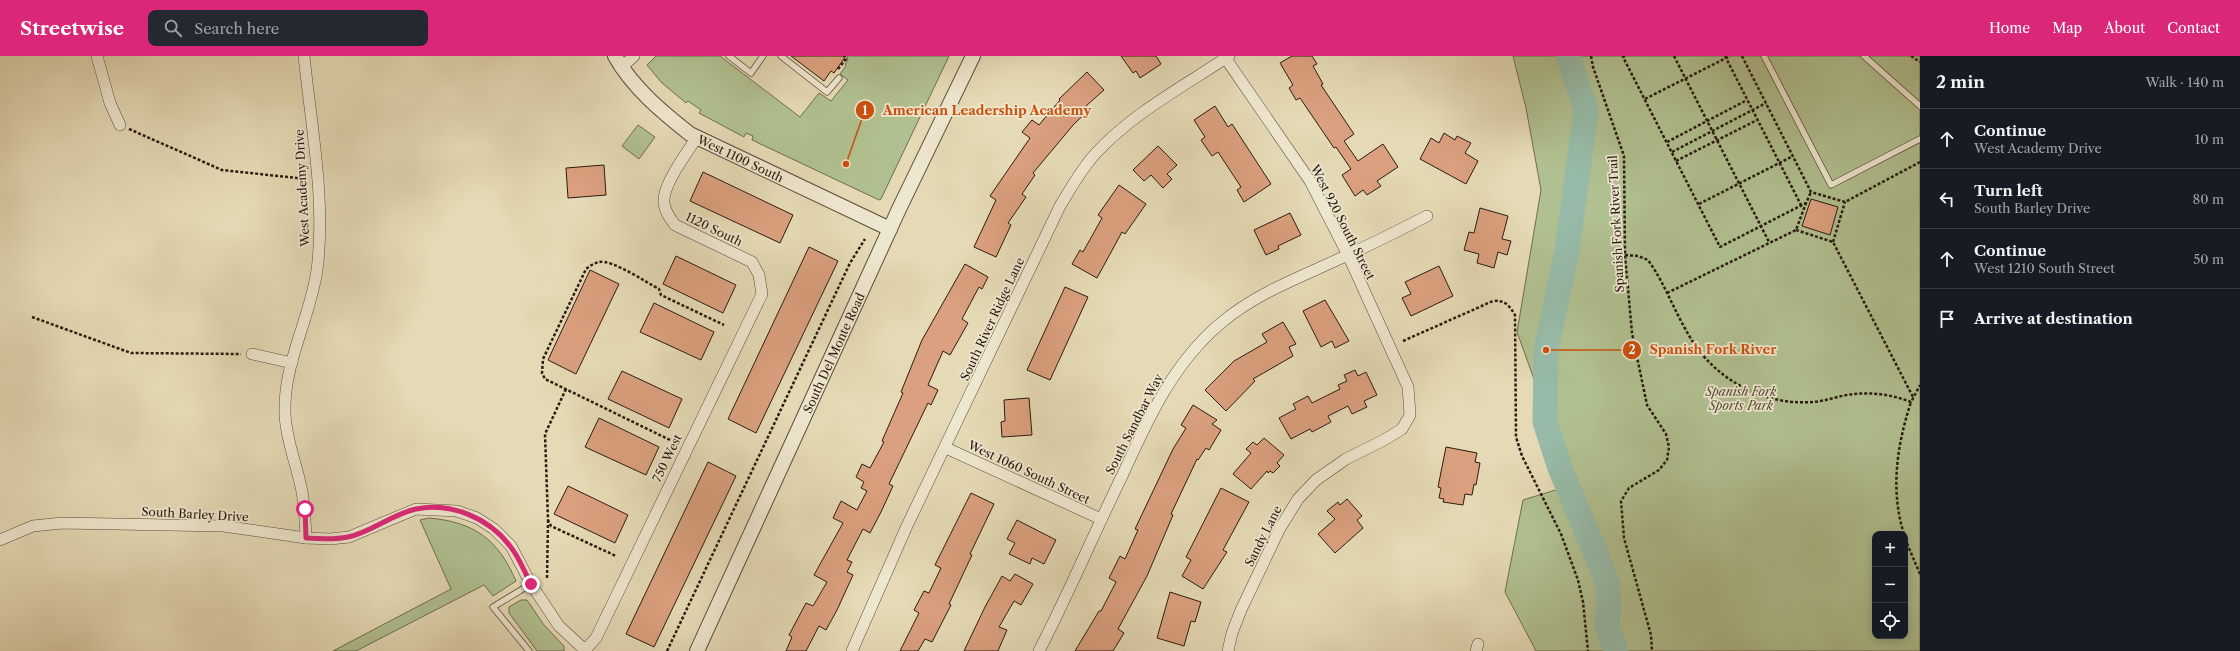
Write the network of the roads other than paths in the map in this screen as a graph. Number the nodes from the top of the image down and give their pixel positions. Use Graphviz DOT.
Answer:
graph roads {
  1 [pos="97,56"];
  2 [pos="304,56"];
  3 [pos="634,56"];
  4 [pos="729,56"];
  5 [pos="763,56"];
  6 [pos="781,56"];
  7 [pos="972,56"];
  8 [pos="1764,56"];
  9 [pos="1864,56"];
  10 [pos="1226,57"];
  11 [pos="618,62"];
  12 [pos="840,78"];
  13 [pos="1920,106"];
  14 [pos="120,125"];
  15 [pos="697,137"];
  16 [pos="1920,139"];
  17 [pos="1427,216"];
  18 [pos="890,229"];
  19 [pos="1348,255"];
  20 [pos="759,275"];
  21 [pos="252,354"];
  22 [pos="292,363"];
  23 [pos="1410,415"];
  24 [pos="946,448"];
  25 [pos="1101,519"];
  26 [pos="306,538"];
  27 [pos="0,540"];
  28 [pos="531,584"];
  29 [pos="529,651"];
  30 [pos="585,651"];
  31 [pos="697,651"];
  32 [pos="852,651"];
  33 [pos="1039,651"];
  34 [pos="1228,651"];
  1 -- 14 [label="street"];
  2 -- 22 [label="street, West Academy Drive"];
  3 -- 11 [label="street"];
  4 -- 5 [label="lane"];
  6 -- 12 [label="lane"];
  7 -- 18 [label="street, South Del Monte Road"];
  8 -- 16 [label="lane"];
  9 -- 13 [label="lane"];
  10 -- 19 [label="street, West 920 South Street"];
  10 -- 24 [label="street, South River Ridge Lane"];
  11 -- 15 [label="street, West 1100 South"];
  15 -- 18 [label="street, West 1100 South"];
  15 -- 20 [label="street, 1120 South"];
  17 -- 19 [label="street, South Sandbar Way"];
  18 -- 31 [label="street, South Del Monte Road"];
  19 -- 23 [label="street, West 920 South Street"];
  19 -- 25 [label="street, South Sandbar Way"];
  20 -- 30 [label="street, 750 West"];
  21 -- 22 [label="street"];
  22 -- 26 [label="street, West Academy Drive"];
  23 -- 34 [label="street, Sandy Lane"];
  24 -- 25 [label="street, West 1060 South Street"];
  24 -- 32 [label="street, South River Ridge Lane"];
  25 -- 33 [label="street, South Sandbar Way"];
  26 -- 27 [label="street, South Barley Drive"];
  26 -- 28 [label="street, South Barley Drive"];
  28 -- 29 [label="lane"];
  28 -- 30 [label="street, South Barley Drive"];
}
